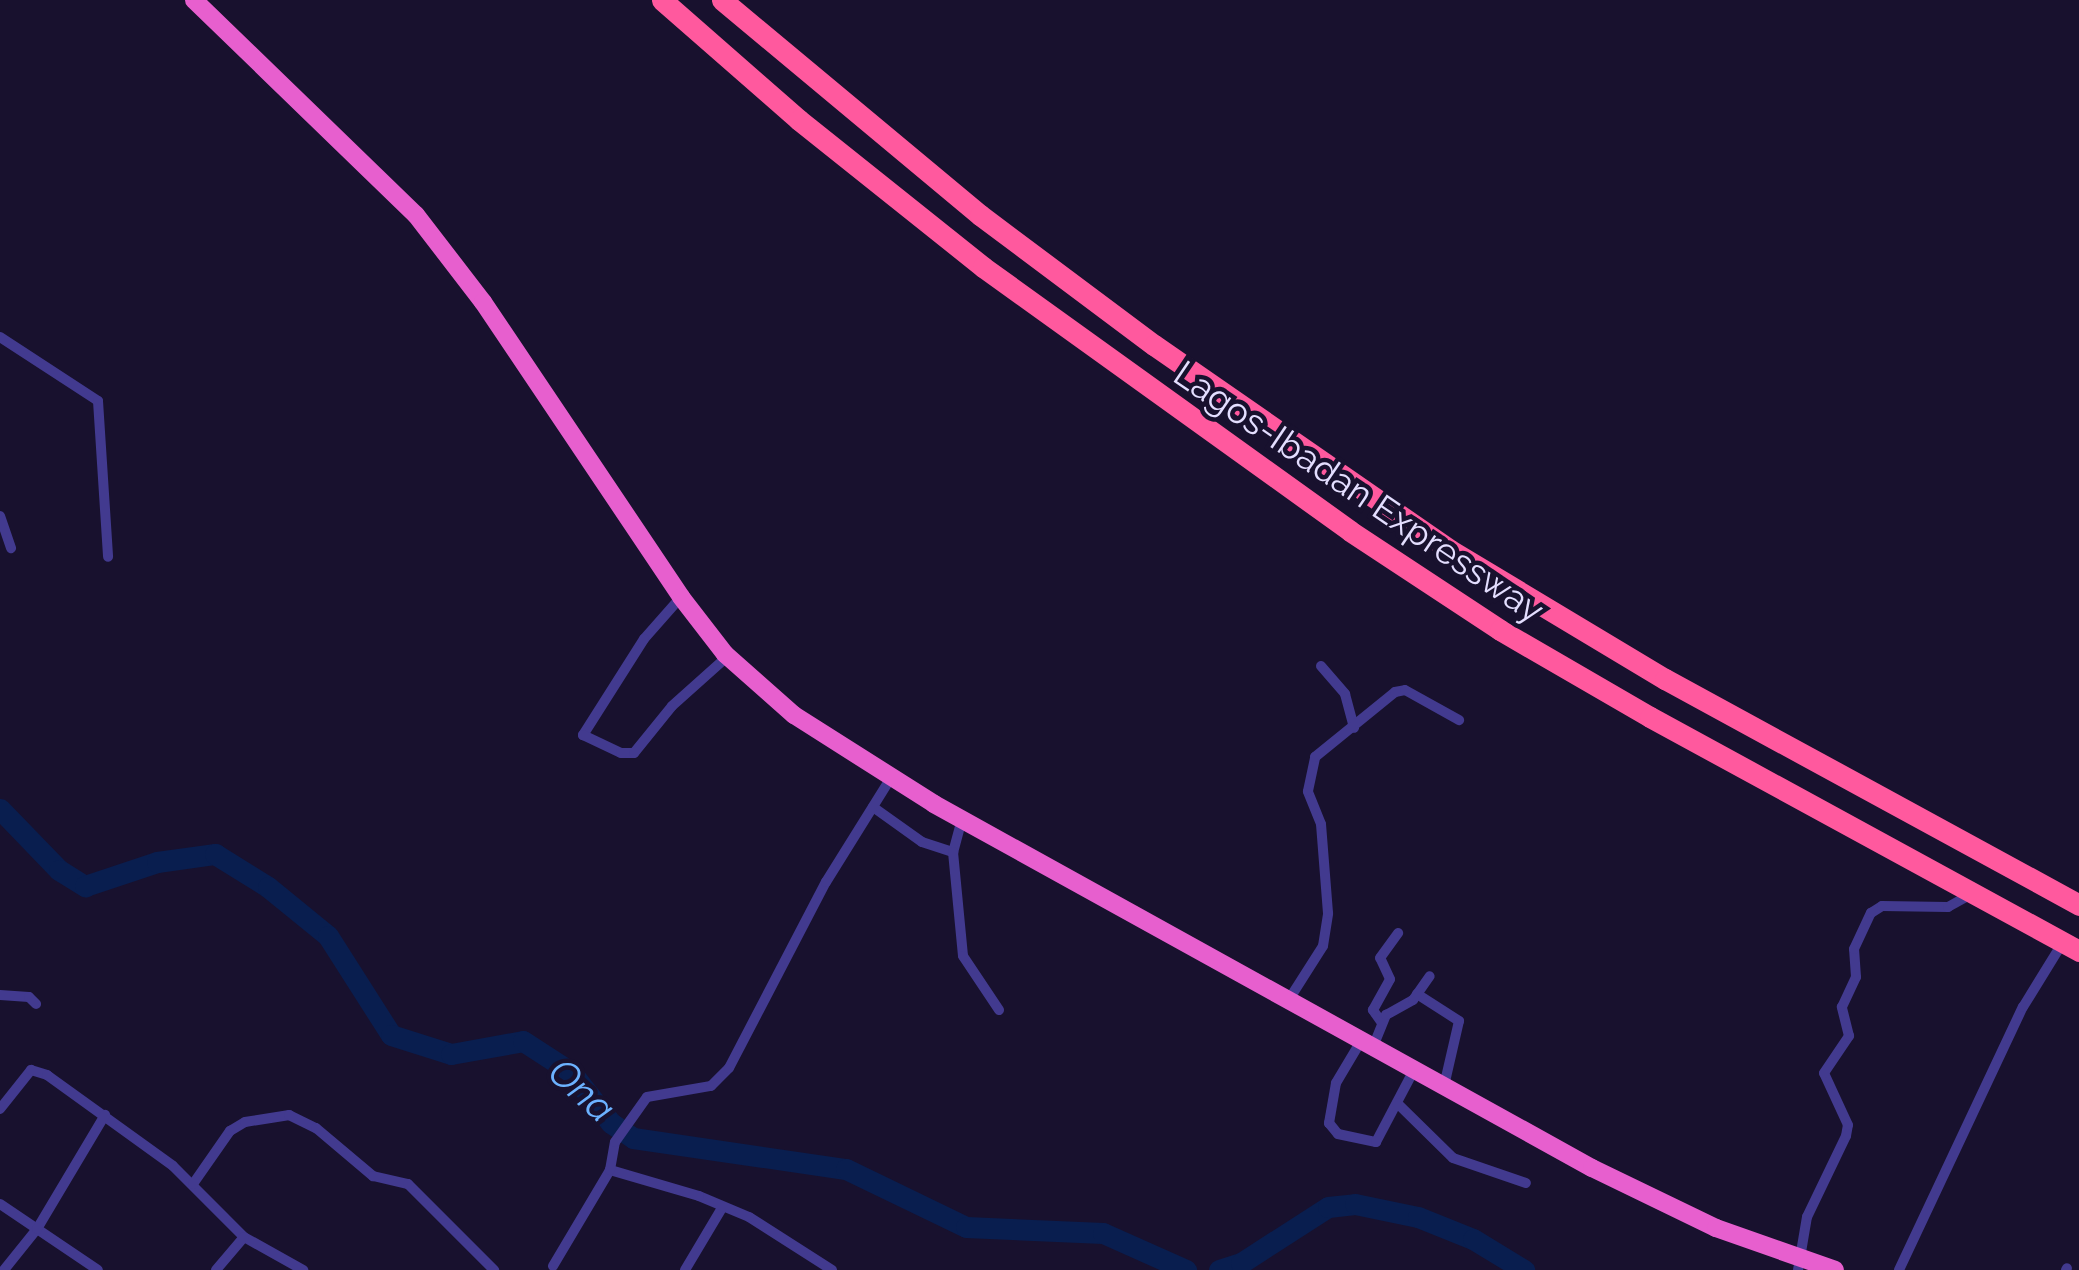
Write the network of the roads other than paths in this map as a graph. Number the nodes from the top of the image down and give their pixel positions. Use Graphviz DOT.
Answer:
graph roads {
  1 [pos="194,0"];
  2 [pos="662,0"];
  3 [pos="722,0"];
  4 [pos="0,337"];
  5 [pos="0,516"];
  6 [pos="11,548"];
  7 [pos="108,556"];
  8 [pos="681,598"];
  9 [pos="728,656"];
  10 [pos="1321,666"];
  11 [pos="1459,721"];
  12 [pos="1354,728"];
  13 [pos="890,779"];
  14 [pos="873,807"];
  15 [pos="962,820"];
  16 [pos="953,852"];
  17 [pos="1973,893"];
  18 [pos="2079,905"];
  19 [pos="1398,933"];
  20 [pos="2071,947"];
  21 [pos="1430,976"];
  22 [pos="1417,994"];
  23 [pos="0,995"];
  24 [pos="1288,1002"];
  25 [pos="36,1004"];
  26 [pos="999,1010"];
  27 [pos="1382,1023"];
  28 [pos="1367,1044"];
  29 [pos="1414,1070"];
  30 [pos="1444,1086"];
  31 [pos="1397,1103"];
  32 [pos="0,1109"];
  33 [pos="105,1115"];
  34 [pos="610,1170"];
  35 [pos="1526,1183"];
  36 [pos="193,1184"];
  37 [pos="0,1204"];
  38 [pos="722,1208"];
  39 [pos="37,1229"];
  40 [pos="244,1237"];
  41 [pos="1798,1264"];
  42 [pos="813,1265"];
  43 [pos="556,1269"];
  44 [pos="4,1270"];
  45 [pos="98,1270"];
  46 [pos="216,1270"];
  47 [pos="302,1270"];
  48 [pos="494,1270"];
  49 [pos="685,1270"];
  50 [pos="832,1270"];
  51 [pos="1835,1270"];
  52 [pos="1899,1270"];
  1 -- 8 [label="highway"];
  2 -- 17 [label="highway, Lagos-Ibadan Expressway"];
  3 -- 18 [label="highway, Lagos-Ibadan Expressway"];
  4 -- 7 [label="street"];
  5 -- 6 [label="street"];
  8 -- 9 [label="highway"];
  8 -- 9 [label="street"];
  9 -- 13 [label="highway"];
  10 -- 12 [label="street"];
  11 -- 12 [label="street"];
  12 -- 24 [label="street"];
  13 -- 14 [label="street"];
  13 -- 15 [label="highway"];
  14 -- 16 [label="street"];
  14 -- 34 [label="street"];
  15 -- 16 [label="street"];
  15 -- 24 [label="highway"];
  16 -- 26 [label="street"];
  17 -- 20 [label="highway, Lagos-Ibadan Expressway"];
  17 -- 41 [label="street"];
  19 -- 27 [label="street"];
  20 -- 52 [label="street"];
  21 -- 22 [label="street"];
  22 -- 27 [label="street"];
  22 -- 30 [label="street"];
  23 -- 25 [label="street"];
  24 -- 28 [label="highway"];
  27 -- 28 [label="street"];
  28 -- 29 [label="highway"];
  28 -- 31 [label="street"];
  29 -- 30 [label="highway"];
  29 -- 31 [label="street"];
  30 -- 41 [label="highway"];
  31 -- 35 [label="street"];
  32 -- 33 [label="street"];
  33 -- 36 [label="street"];
  33 -- 39 [label="street"];
  34 -- 38 [label="street"];
  34 -- 43 [label="street"];
  36 -- 40 [label="street"];
  36 -- 48 [label="street"];
  37 -- 39 [label="street"];
  38 -- 42 [label="street"];
  38 -- 49 [label="street"];
  39 -- 44 [label="street"];
  39 -- 45 [label="street"];
  40 -- 46 [label="street"];
  40 -- 47 [label="street"];
  41 -- 51 [label="highway"];
  42 -- 50 [label="street"];
}
